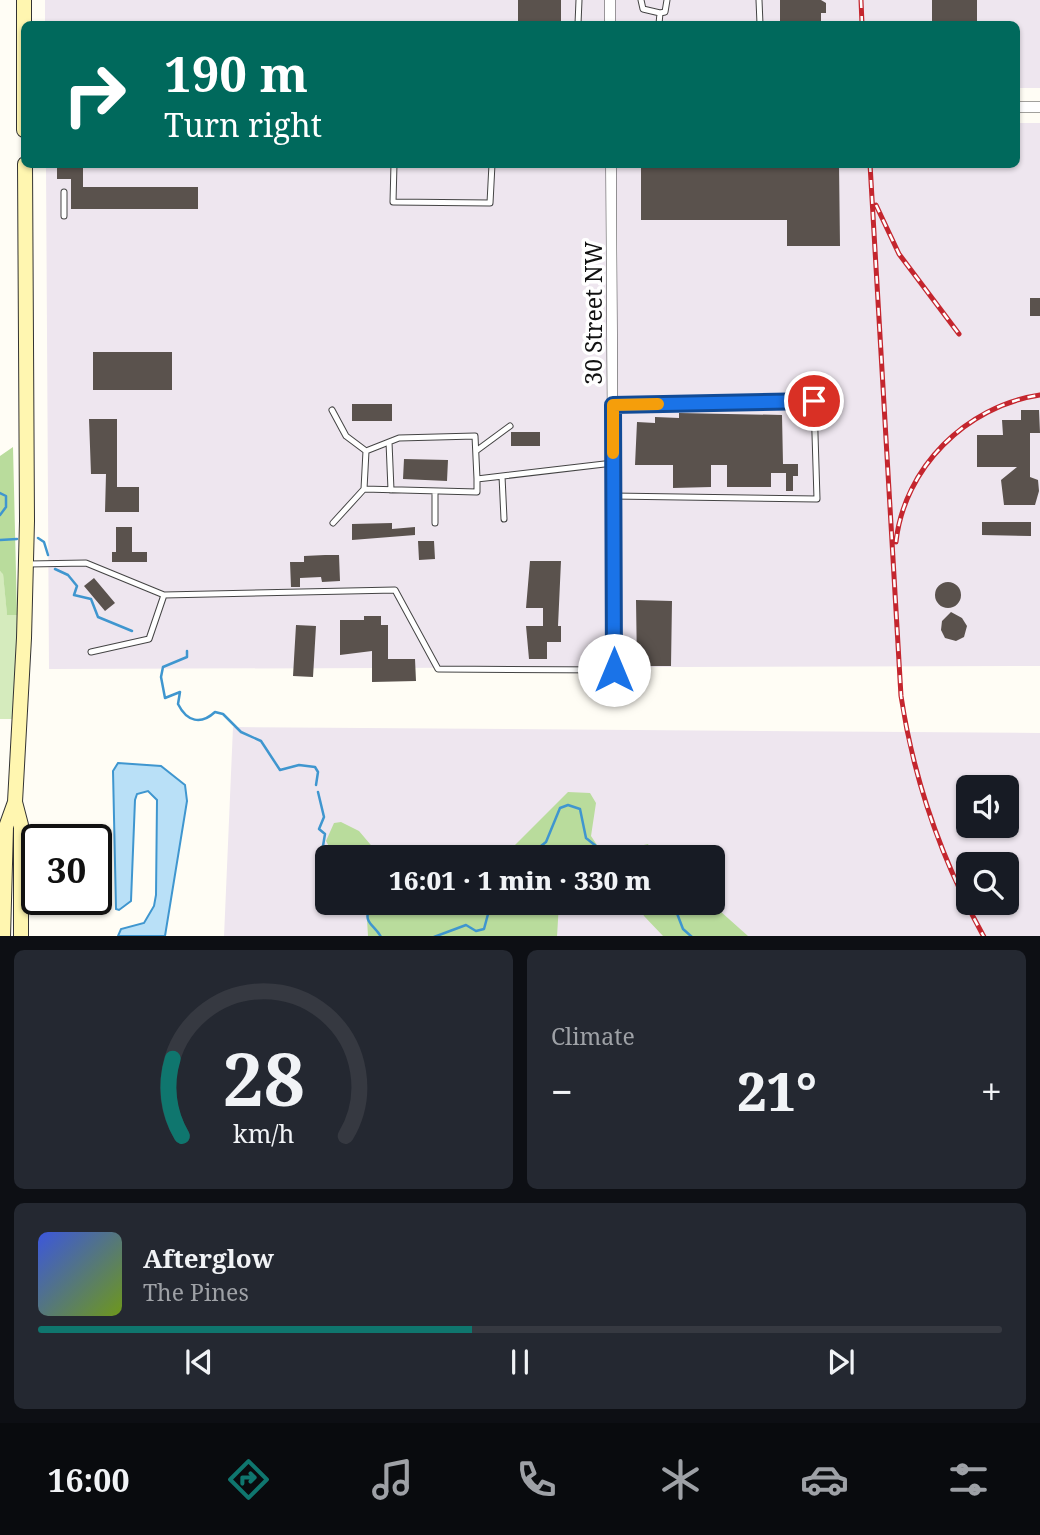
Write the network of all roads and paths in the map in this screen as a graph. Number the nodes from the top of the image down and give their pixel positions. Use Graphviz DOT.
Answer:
graph roads {
  1 [pos="24,0"];
  2 [pos="579,0"];
  3 [pos="610,0"];
  4 [pos="641,0"];
  5 [pos="667,0"];
  6 [pos="759,0"];
  7 [pos="660,13"];
  8 [pos="24,21"];
  9 [pos="578,21"];
  10 [pos="610,21"];
  11 [pos="660,21"];
  12 [pos="760,21"];
  13 [pos="1020,107"];
  14 [pos="1040,107"];
  15 [pos="25,168"];
  16 [pos="394,168"];
  17 [pos="492,168"];
  18 [pos="611,168"];
  19 [pos="64,192"];
  20 [pos="64,216"];
  21 [pos="613,405"];
  22 [pos="331,410"];
  23 [pos="510,426"];
  24 [pos="389,442"];
  25 [pos="366,451"];
  26 [pos="475,451"];
  27 [pos="613,463"];
  28 [pos="502,476"];
  29 [pos="477,479"];
  30 [pos="364,489"];
  31 [pos="391,489"];
  32 [pos="435,491"];
  33 [pos="613,496"];
  34 [pos="504,519"];
  35 [pos="333,523"];
  36 [pos="435,523"];
  37 [pos="26,564"];
  38 [pos="164,595"];
  39 [pos="91,652"];
  40 [pos="614,670"];
  41 [pos="15,802"];
  42 [pos="4,905"];
  43 [pos="0,931"];
  44 [pos="4,936"];
  45 [pos="21,936"];
  1 -- 8 [label="main road"];
  2 -- 9 [label="lane"];
  3 -- 10 [label="street"];
  4 -- 7 [label="lane"];
  5 -- 7 [label="lane"];
  6 -- 12 [label="lane"];
  7 -- 11 [label="lane"];
  13 -- 14 [label="street"];
  15 -- 37 [label="main road"];
  16 -- 17 [label="lane"];
  18 -- 21 [label="street, 30 Street NW"];
  19 -- 20 [label="lane"];
  21 -- 27 [label="street, 30 Street NW"];
  21 -- 33 [label="lane"];
  22 -- 25 [label="lane"];
  23 -- 26 [label="lane"];
  24 -- 25 [label="lane"];
  24 -- 26 [label="lane"];
  24 -- 31 [label="lane"];
  25 -- 30 [label="lane"];
  26 -- 29 [label="lane"];
  27 -- 28 [label="lane"];
  27 -- 33 [label="street, 30 Street NW"];
  28 -- 29 [label="lane"];
  28 -- 34 [label="lane"];
  29 -- 32 [label="lane"];
  30 -- 31 [label="lane"];
  30 -- 35 [label="lane"];
  31 -- 32 [label="lane"];
  32 -- 36 [label="lane"];
  33 -- 40 [label="street, 30 Street NW"];
  37 -- 38 [label="lane"];
  37 -- 41 [label="main road"];
  38 -- 39 [label="lane"];
  38 -- 40 [label="lane"];
  41 -- 42 [label="main road"];
  41 -- 45 [label="main road"];
  42 -- 43 [label="main road"];
  42 -- 44 [label="main road"];
}
